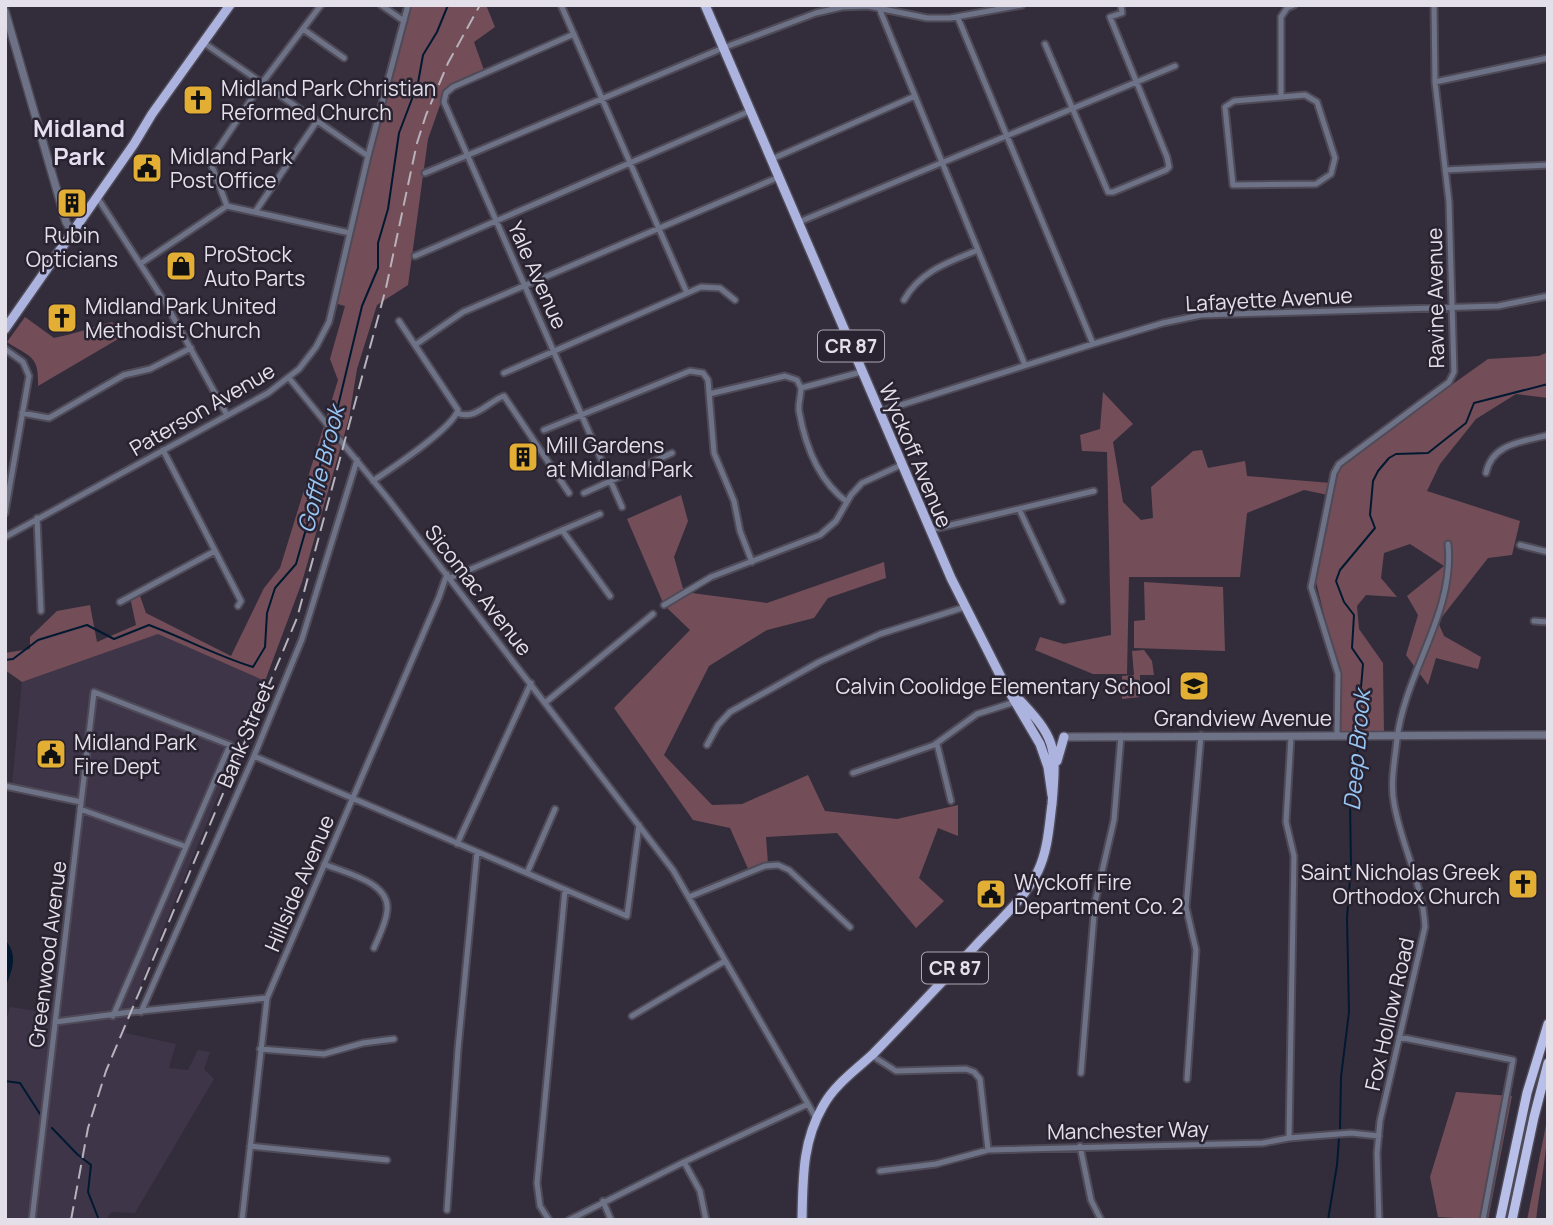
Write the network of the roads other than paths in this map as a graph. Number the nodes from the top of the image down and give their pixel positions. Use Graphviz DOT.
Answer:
graph roads {
  1 [pos="230,5"];
  2 [pos="321,5"];
  3 [pos="381,5"];
  4 [pos="408,5"];
  5 [pos="561,5"];
  6 [pos="705,5"];
  7 [pos="1022,5"];
  8 [pos="1121,5"];
  9 [pos="1294,5"];
  10 [pos="1434,5"];
  11 [pos="841,6"];
  12 [pos="879,9"];
  13 [pos="5,11"];
  14 [pos="958,18"];
  15 [pos="404,22"];
  16 [pos="303,29"];
  17 [pos="573,34"];
  18 [pos="204,43"];
  19 [pos="1045,44"];
  20 [pos="723,47"];
  21 [pos="344,58"];
  22 [pos="1548,58"];
  23 [pos="1175,66"];
  24 [pos="1137,82"];
  25 [pos="1435,82"];
  26 [pos="262,83"];
  27 [pos="915,96"];
  28 [pos="1281,97"];
  29 [pos="602,99"];
  30 [pos="1072,109"];
  31 [pos="750,111"];
  32 [pos="317,121"];
  33 [pos="1007,136"];
  34 [pos="368,156"];
  35 [pos="468,156"];
  36 [pos="772,159"];
  37 [pos="942,162"];
  38 [pos="630,163"];
  39 [pos="1548,164"];
  40 [pos="1445,170"];
  41 [pos="425,173"];
  42 [pos="779,177"];
  43 [pos="97,197"];
  44 [pos="227,206"];
  45 [pos="255,212"];
  46 [pos="496,221"];
  47 [pos="799,222"];
  48 [pos="659,229"];
  49 [pos="72,232"];
  50 [pos="350,233"];
  51 [pos="978,250"];
  52 [pos="415,256"];
  53 [pos="140,264"];
  54 [pos="525,285"];
  55 [pos="687,293"];
  56 [pos="1548,296"];
  57 [pos="735,300"];
  58 [pos="904,300"];
  59 [pos="1451,308"];
  60 [pos="399,321"];
  61 [pos="5,329"];
  62 [pos="1093,344"];
  63 [pos="415,345"];
  64 [pos="191,348"];
  65 [pos="5,349"];
  66 [pos="554,351"];
  67 [pos="1025,365"];
  68 [pos="861,372"];
  69 [pos="504,373"];
  70 [pos="289,378"];
  71 [pos="801,388"];
  72 [pos="709,394"];
  73 [pos="879,412"];
  74 [pos="22,413"];
  75 [pos="457,413"];
  76 [pos="227,415"];
  77 [pos="583,415"];
  78 [pos="544,430"];
  79 [pos="1548,435"];
  80 [pos="163,450"];
  81 [pos="673,453"];
  82 [pos="357,460"];
  83 [pos="901,465"];
  84 [pos="1486,473"];
  85 [pos="612,480"];
  86 [pos="373,481"];
  87 [pos="1094,491"];
  88 [pos="569,493"];
  89 [pos="584,493"];
  90 [pos="847,502"];
  91 [pos="622,507"];
  92 [pos="1019,509"];
  93 [pos="5,513"];
  94 [pos="600,514"];
  95 [pos="37,518"];
  96 [pos="562,530"];
  97 [pos="929,530"];
  98 [pos="5,537"];
  99 [pos="1448,544"];
  100 [pos="1520,545"];
  101 [pos="1547,550"];
  102 [pos="215,551"];
  103 [pos="752,562"];
  104 [pos="448,576"];
  105 [pos="610,597"];
  106 [pos="1062,601"];
  107 [pos="120,602"];
  108 [pos="664,605"];
  109 [pos="238,606"];
  110 [pos="965,607"];
  111 [pos="40,611"];
  112 [pos="653,614"];
  113 [pos="1534,621"];
  114 [pos="1548,622"];
  115 [pos="531,683"];
  116 [pos="1004,684"];
  117 [pos="546,702"];
  118 [pos="1015,702"];
  119 [pos="1398,735"];
  120 [pos="1548,735"];
  121 [pos="1121,736"];
  122 [pos="1201,736"];
  123 [pos="1337,736"];
  124 [pos="1064,737"];
  125 [pos="1291,737"];
  126 [pos="1051,741"];
  127 [pos="937,744"];
  128 [pos="1041,744"];
  129 [pos="707,745"];
  130 [pos="254,756"];
  131 [pos="1055,769"];
  132 [pos="853,774"];
  133 [pos="5,786"];
  134 [pos="1052,795"];
  135 [pos="352,799"];
  136 [pos="951,801"];
  137 [pos="81,802"];
  138 [pos="555,809"];
  139 [pos="80,810"];
  140 [pos="639,825"];
  141 [pos="457,844"];
  142 [pos="184,846"];
  143 [pos="477,852"];
  144 [pos="324,864"];
  145 [pos="527,873"];
  146 [pos="565,890"];
  147 [pos="689,897"];
  148 [pos="850,927"];
  149 [pos="374,948"];
  150 [pos="725,961"];
  151 [pos="267,998"];
  152 [pos="141,1012"];
  153 [pos="113,1016"];
  154 [pos="632,1016"];
  155 [pos="55,1022"];
  156 [pos="1548,1024"];
  157 [pos="1399,1037"];
  158 [pos="394,1039"];
  159 [pos="260,1049"];
  160 [pos="871,1055"];
  161 [pos="1548,1063"];
  162 [pos="1081,1073"];
  163 [pos="1187,1079"];
  164 [pos="808,1104"];
  165 [pos="816,1118"];
  166 [pos="1378,1136"];
  167 [pos="1289,1138"];
  168 [pos="250,1146"];
  169 [pos="1080,1146"];
  170 [pos="988,1150"];
  171 [pos="387,1160"];
  172 [pos="684,1162"];
  173 [pos="880,1171"];
  174 [pos="603,1201"];
  175 [pos="447,1210"];
  176 [pos="32,1220"];
  177 [pos="242,1220"];
  178 [pos="549,1220"];
  179 [pos="569,1220"];
  180 [pos="611,1220"];
  181 [pos="706,1220"];
  182 [pos="802,1220"];
  183 [pos="1101,1220"];
  184 [pos="1379,1220"];
  185 [pos="1483,1220"];
  186 [pos="1500,1220"];
  187 [pos="1512,1220"];
  1 -- 18 [label="main road"];
  2 -- 16 [label="street"];
  3 -- 15 [label="street"];
  4 -- 15 [label="street, Paterson Avenue"];
  5 -- 17 [label="street"];
  6 -- 20 [label="main road, Wyckoff Avenue / CR 87"];
  7 -- 14 [label="street"];
  8 -- 24 [label="street"];
  9 -- 28 [label="street"];
  10 -- 25 [label="street, Ravine Avenue"];
  11 -- 12 [label="street"];
  11 -- 20 [label="street"];
  12 -- 14 [label="street"];
  12 -- 27 [label="street"];
  13 -- 49 [label="street"];
  14 -- 33 [label="street"];
  15 -- 34 [label="street, Paterson Avenue"];
  16 -- 21 [label="street"];
  16 -- 26 [label="street"];
  17 -- 29 [label="street"];
  17 -- 35 [label="street, Yale Avenue"];
  18 -- 26 [label="street"];
  18 -- 43 [label="main road"];
  19 -- 30 [label="street"];
  20 -- 29 [label="street"];
  20 -- 31 [label="main road, Wyckoff Avenue / CR 87"];
  22 -- 25 [label="street"];
  23 -- 24 [label="street"];
  24 -- 30 [label="street"];
  24 -- 30 [label="street"];
  25 -- 40 [label="street, Ravine Avenue"];
  26 -- 32 [label="street"];
  26 -- 44 [label="street"];
  27 -- 36 [label="street"];
  27 -- 37 [label="street"];
  28 -- 28 [label="street"];
  29 -- 35 [label="street"];
  29 -- 38 [label="street"];
  30 -- 33 [label="street"];
  31 -- 36 [label="main road, Wyckoff Avenue / CR 87"];
  31 -- 38 [label="street"];
  32 -- 34 [label="street"];
  32 -- 45 [label="street"];
  33 -- 37 [label="street"];
  33 -- 62 [label="street"];
  34 -- 50 [label="street, Paterson Avenue"];
  35 -- 41 [label="street"];
  35 -- 46 [label="street, Yale Avenue"];
  36 -- 42 [label="main road, Wyckoff Avenue / CR 87"];
  37 -- 47 [label="street"];
  37 -- 51 [label="street"];
  38 -- 46 [label="street"];
  38 -- 48 [label="street"];
  39 -- 40 [label="street"];
  40 -- 59 [label="street, Ravine Avenue"];
  42 -- 47 [label="main road, Wyckoff Avenue / CR 87"];
  42 -- 48 [label="street"];
  43 -- 49 [label="main road"];
  43 -- 53 [label="street"];
  44 -- 45 [label="street"];
  44 -- 53 [label="street"];
  45 -- 50 [label="street"];
  46 -- 52 [label="street"];
  46 -- 54 [label="street, Yale Avenue"];
  47 -- 68 [label="main road, Wyckoff Avenue / CR 87"];
  48 -- 54 [label="street"];
  48 -- 55 [label="street"];
  49 -- 61 [label="main road"];
  50 -- 70 [label="street, Paterson Avenue"];
  51 -- 58 [label="street"];
  51 -- 67 [label="street"];
  53 -- 64 [label="street"];
  54 -- 63 [label="street"];
  54 -- 66 [label="street, Yale Avenue"];
  55 -- 57 [label="street"];
  55 -- 66 [label="street"];
  56 -- 59 [label="street, Lafayette Avenue"];
  59 -- 62 [label="street, Lafayette Avenue"];
  59 -- 123 [label="street, Ravine Avenue"];
  60 -- 63 [label="street"];
  62 -- 67 [label="street, Lafayette Avenue"];
  63 -- 75 [label="street"];
  64 -- 74 [label="street"];
  64 -- 76 [label="street"];
  65 -- 74 [label="street"];
  66 -- 69 [label="street"];
  66 -- 77 [label="street, Yale Avenue"];
  67 -- 73 [label="street, Lafayette Avenue"];
  68 -- 71 [label="street"];
  68 -- 73 [label="main road, Wyckoff Avenue / CR 87"];
  70 -- 76 [label="street, Paterson Avenue"];
  70 -- 82 [label="street, Sicomac Avenue"];
  71 -- 72 [label="street"];
  71 -- 90 [label="street"];
  72 -- 77 [label="street"];
  72 -- 103 [label="street"];
  73 -- 83 [label="main road, Wyckoff Avenue / CR 87"];
  74 -- 93 [label="street"];
  75 -- 86 [label="street"];
  75 -- 88 [label="street"];
  76 -- 80 [label="street, Paterson Avenue"];
  77 -- 78 [label="street"];
  77 -- 85 [label="street, Yale Avenue"];
  79 -- 84 [label="street"];
  80 -- 95 [label="street, Paterson Avenue"];
  80 -- 102 [label="street"];
  81 -- 85 [label="street"];
  82 -- 86 [label="street, Sicomac Avenue"];
  82 -- 130 [label="street, Bank Street"];
  83 -- 90 [label="street"];
  83 -- 97 [label="main road, Wyckoff Avenue / CR 87"];
  85 -- 89 [label="street"];
  85 -- 91 [label="street, Yale Avenue"];
  86 -- 104 [label="street, Sicomac Avenue"];
  87 -- 92 [label="street"];
  90 -- 103 [label="street"];
  92 -- 97 [label="street"];
  92 -- 106 [label="street"];
  94 -- 96 [label="street"];
  95 -- 98 [label="street, Paterson Avenue"];
  95 -- 111 [label="street"];
  96 -- 104 [label="street"];
  96 -- 105 [label="street"];
  97 -- 110 [label="main road, Wyckoff Avenue / CR 87"];
  99 -- 119 [label="street, Fox Hollow Road"];
  100 -- 101 [label="street"];
  102 -- 107 [label="street"];
  102 -- 109 [label="street"];
  103 -- 108 [label="street"];
  104 -- 115 [label="street, Sicomac Avenue"];
  104 -- 135 [label="street, Hillside Avenue"];
  110 -- 116 [label="main road, Wyckoff Avenue / CR 87"];
  110 -- 129 [label="street"];
  112 -- 117 [label="street"];
  113 -- 114 [label="street"];
  115 -- 117 [label="street, Sicomac Avenue"];
  115 -- 141 [label="street"];
  116 -- 118 [label="main road, Wyckoff Avenue / CR 87"];
  116 -- 126 [label="main road, Wyckoff Avenue / CR 87"];
  117 -- 140 [label="street, Sicomac Avenue"];
  118 -- 127 [label="street"];
  118 -- 128 [label="main road, Wyckoff Avenue / CR 87"];
  119 -- 120 [label="street, Grandview Avenue"];
  119 -- 123 [label="street, Grandview Avenue"];
  119 -- 157 [label="street, Fox Hollow Road"];
  121 -- 122 [label="street, Grandview Avenue"];
  121 -- 124 [label="street, Grandview Avenue"];
  121 -- 162 [label="street"];
  122 -- 125 [label="street, Grandview Avenue"];
  122 -- 163 [label="street"];
  123 -- 125 [label="street, Grandview Avenue"];
  124 -- 126 [label="main road"];
  124 -- 131 [label="main road"];
  125 -- 167 [label="street"];
  126 -- 128 [label="main road"];
  126 -- 131 [label="main road, Wyckoff Avenue / CR 87"];
  127 -- 132 [label="street"];
  127 -- 136 [label="street"];
  128 -- 134 [label="main road, Wyckoff Avenue / CR 87"];
  130 -- 135 [label="street"];
  130 -- 152 [label="street, Bank Street"];
  131 -- 134 [label="main road, Wyckoff Avenue / CR 87"];
  133 -- 137 [label="street"];
  134 -- 160 [label="main road, Wyckoff Avenue / CR 87"];
  135 -- 141 [label="street"];
  135 -- 144 [label="street, Hillside Avenue"];
  137 -- 139 [label="street, Greenwood Avenue"];
  137 -- 142 [label="street, Greenwood Avenue"];
  138 -- 145 [label="street"];
  139 -- 142 [label="street"];
  139 -- 155 [label="street, Greenwood Avenue"];
  140 -- 146 [label="street"];
  140 -- 147 [label="street, Sicomac Avenue"];
  141 -- 143 [label="street"];
  142 -- 153 [label="street"];
  143 -- 145 [label="street"];
  143 -- 175 [label="street"];
  144 -- 149 [label="street"];
  144 -- 151 [label="street, Hillside Avenue"];
  145 -- 146 [label="street"];
  146 -- 178 [label="street"];
  147 -- 148 [label="street"];
  147 -- 150 [label="street, Sicomac Avenue"];
  150 -- 154 [label="street"];
  150 -- 164 [label="street, Sicomac Avenue"];
  151 -- 152 [label="street"];
  151 -- 159 [label="street, Hillside Avenue"];
  152 -- 153 [label="street"];
  153 -- 155 [label="street"];
  155 -- 176 [label="street, Greenwood Avenue"];
  156 -- 186 [label="highway"];
  157 -- 166 [label="street, Fox Hollow Road"];
  157 -- 185 [label="street"];
  158 -- 159 [label="street"];
  159 -- 168 [label="street, Hillside Avenue"];
  160 -- 165 [label="main road, Wyckoff Avenue / CR 87"];
  160 -- 170 [label="street"];
  161 -- 187 [label="highway"];
  164 -- 165 [label="street, Sicomac Avenue"];
  164 -- 172 [label="street"];
  165 -- 182 [label="main road, Wyckoff Avenue / CR 87"];
  166 -- 167 [label="street, Manchester Way"];
  166 -- 184 [label="street, Fox Hollow Road"];
  167 -- 169 [label="street, Manchester Way"];
  168 -- 171 [label="street"];
  168 -- 177 [label="street, Hillside Avenue"];
  169 -- 170 [label="street, Manchester Way"];
  169 -- 183 [label="street"];
  170 -- 173 [label="street, Manchester Way"];
  172 -- 174 [label="street"];
  172 -- 181 [label="street"];
  174 -- 179 [label="street"];
  174 -- 180 [label="street"];
}
